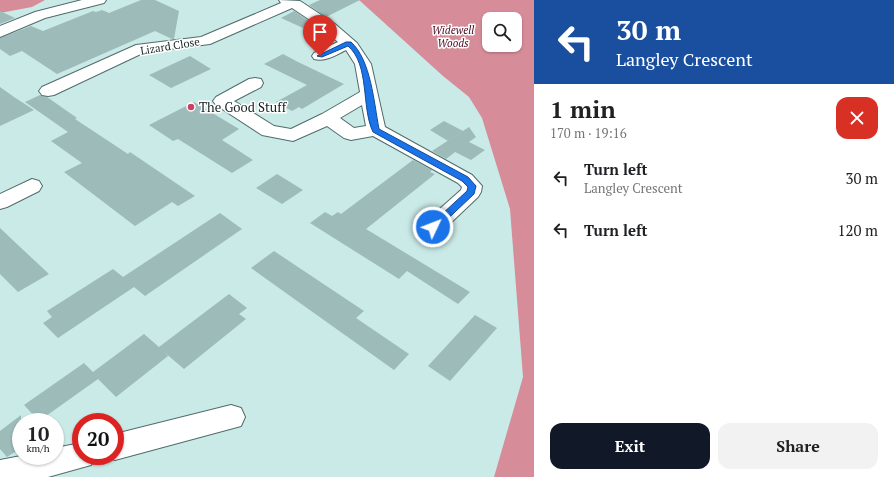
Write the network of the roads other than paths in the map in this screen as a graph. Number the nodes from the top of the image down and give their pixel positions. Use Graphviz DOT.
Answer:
graph roads {
  1 [pos="99,0"];
  2 [pos="289,1"];
  3 [pos="0,32"];
  4 [pos="348,43"];
  5 [pos="320,56"];
  6 [pos="255,83"];
  7 [pos="48,91"];
  8 [pos="369,94"];
  9 [pos="328,118"];
  10 [pos="376,130"];
  11 [pos="32,186"];
  12 [pos="0,202"];
  13 [pos="433,227"];
  14 [pos="231,417"];
  15 [pos="124,445"];
  16 [pos="72,458"];
  17 [pos="0,474"];
  1 -- 3 [label="street"];
  2 -- 4 [label="street"];
  2 -- 7 [label="street, Lizard Close"];
  4 -- 5 [label="street"];
  4 -- 8 [label="street"];
  6 -- 9 [label="street"];
  8 -- 9 [label="street"];
  8 -- 10 [label="street"];
  9 -- 10 [label="street"];
  10 -- 13 [label="street"];
  11 -- 12 [label="street"];
  14 -- 15 [label="street"];
  16 -- 17 [label="street"];
}
